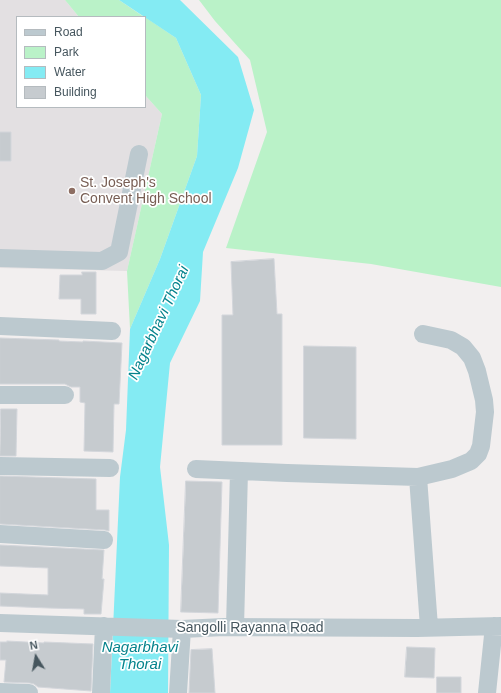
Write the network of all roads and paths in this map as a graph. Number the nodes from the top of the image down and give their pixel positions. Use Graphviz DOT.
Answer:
graph roads {
  1 [pos="139,154"];
  2 [pos="0,258"];
  3 [pos="0,326"];
  4 [pos="112,331"];
  5 [pos="423,334"];
  6 [pos="0,395"];
  7 [pos="65,395"];
  8 [pos="0,466"];
  9 [pos="110,468"];
  10 [pos="196,469"];
  11 [pos="240,471"];
  12 [pos="418,477"];
  13 [pos="0,534"];
  14 [pos="104,540"];
  15 [pos="0,623"];
  16 [pos="498,626"];
  17 [pos="107,627"];
  18 [pos="235,627"];
  19 [pos="429,627"];
  20 [pos="177,628"];
  21 [pos="0,692"];
  22 [pos="492,692"];
  23 [pos="29,693"];
  24 [pos="101,693"];
  25 [pos="178,693"];
  1 -- 2 [label="street"];
  3 -- 4 [label="street"];
  5 -- 12 [label="street"];
  6 -- 7 [label="street"];
  8 -- 9 [label="street"];
  10 -- 11 [label="street"];
  11 -- 12 [label="street"];
  11 -- 18 [label="street"];
  12 -- 19 [label="street"];
  13 -- 14 [label="street"];
  15 -- 17 [label="street, Sangolli Rayanna Road"];
  16 -- 19 [label="street, Sangolli Rayanna Road"];
  16 -- 22 [label="street"];
  17 -- 20 [label="street, Sangolli Rayanna Road"];
  17 -- 24 [label="street"];
  18 -- 19 [label="street, Sangolli Rayanna Road"];
  18 -- 20 [label="street, Sangolli Rayanna Road"];
  20 -- 25 [label="street"];
  21 -- 23 [label="street"];
}
